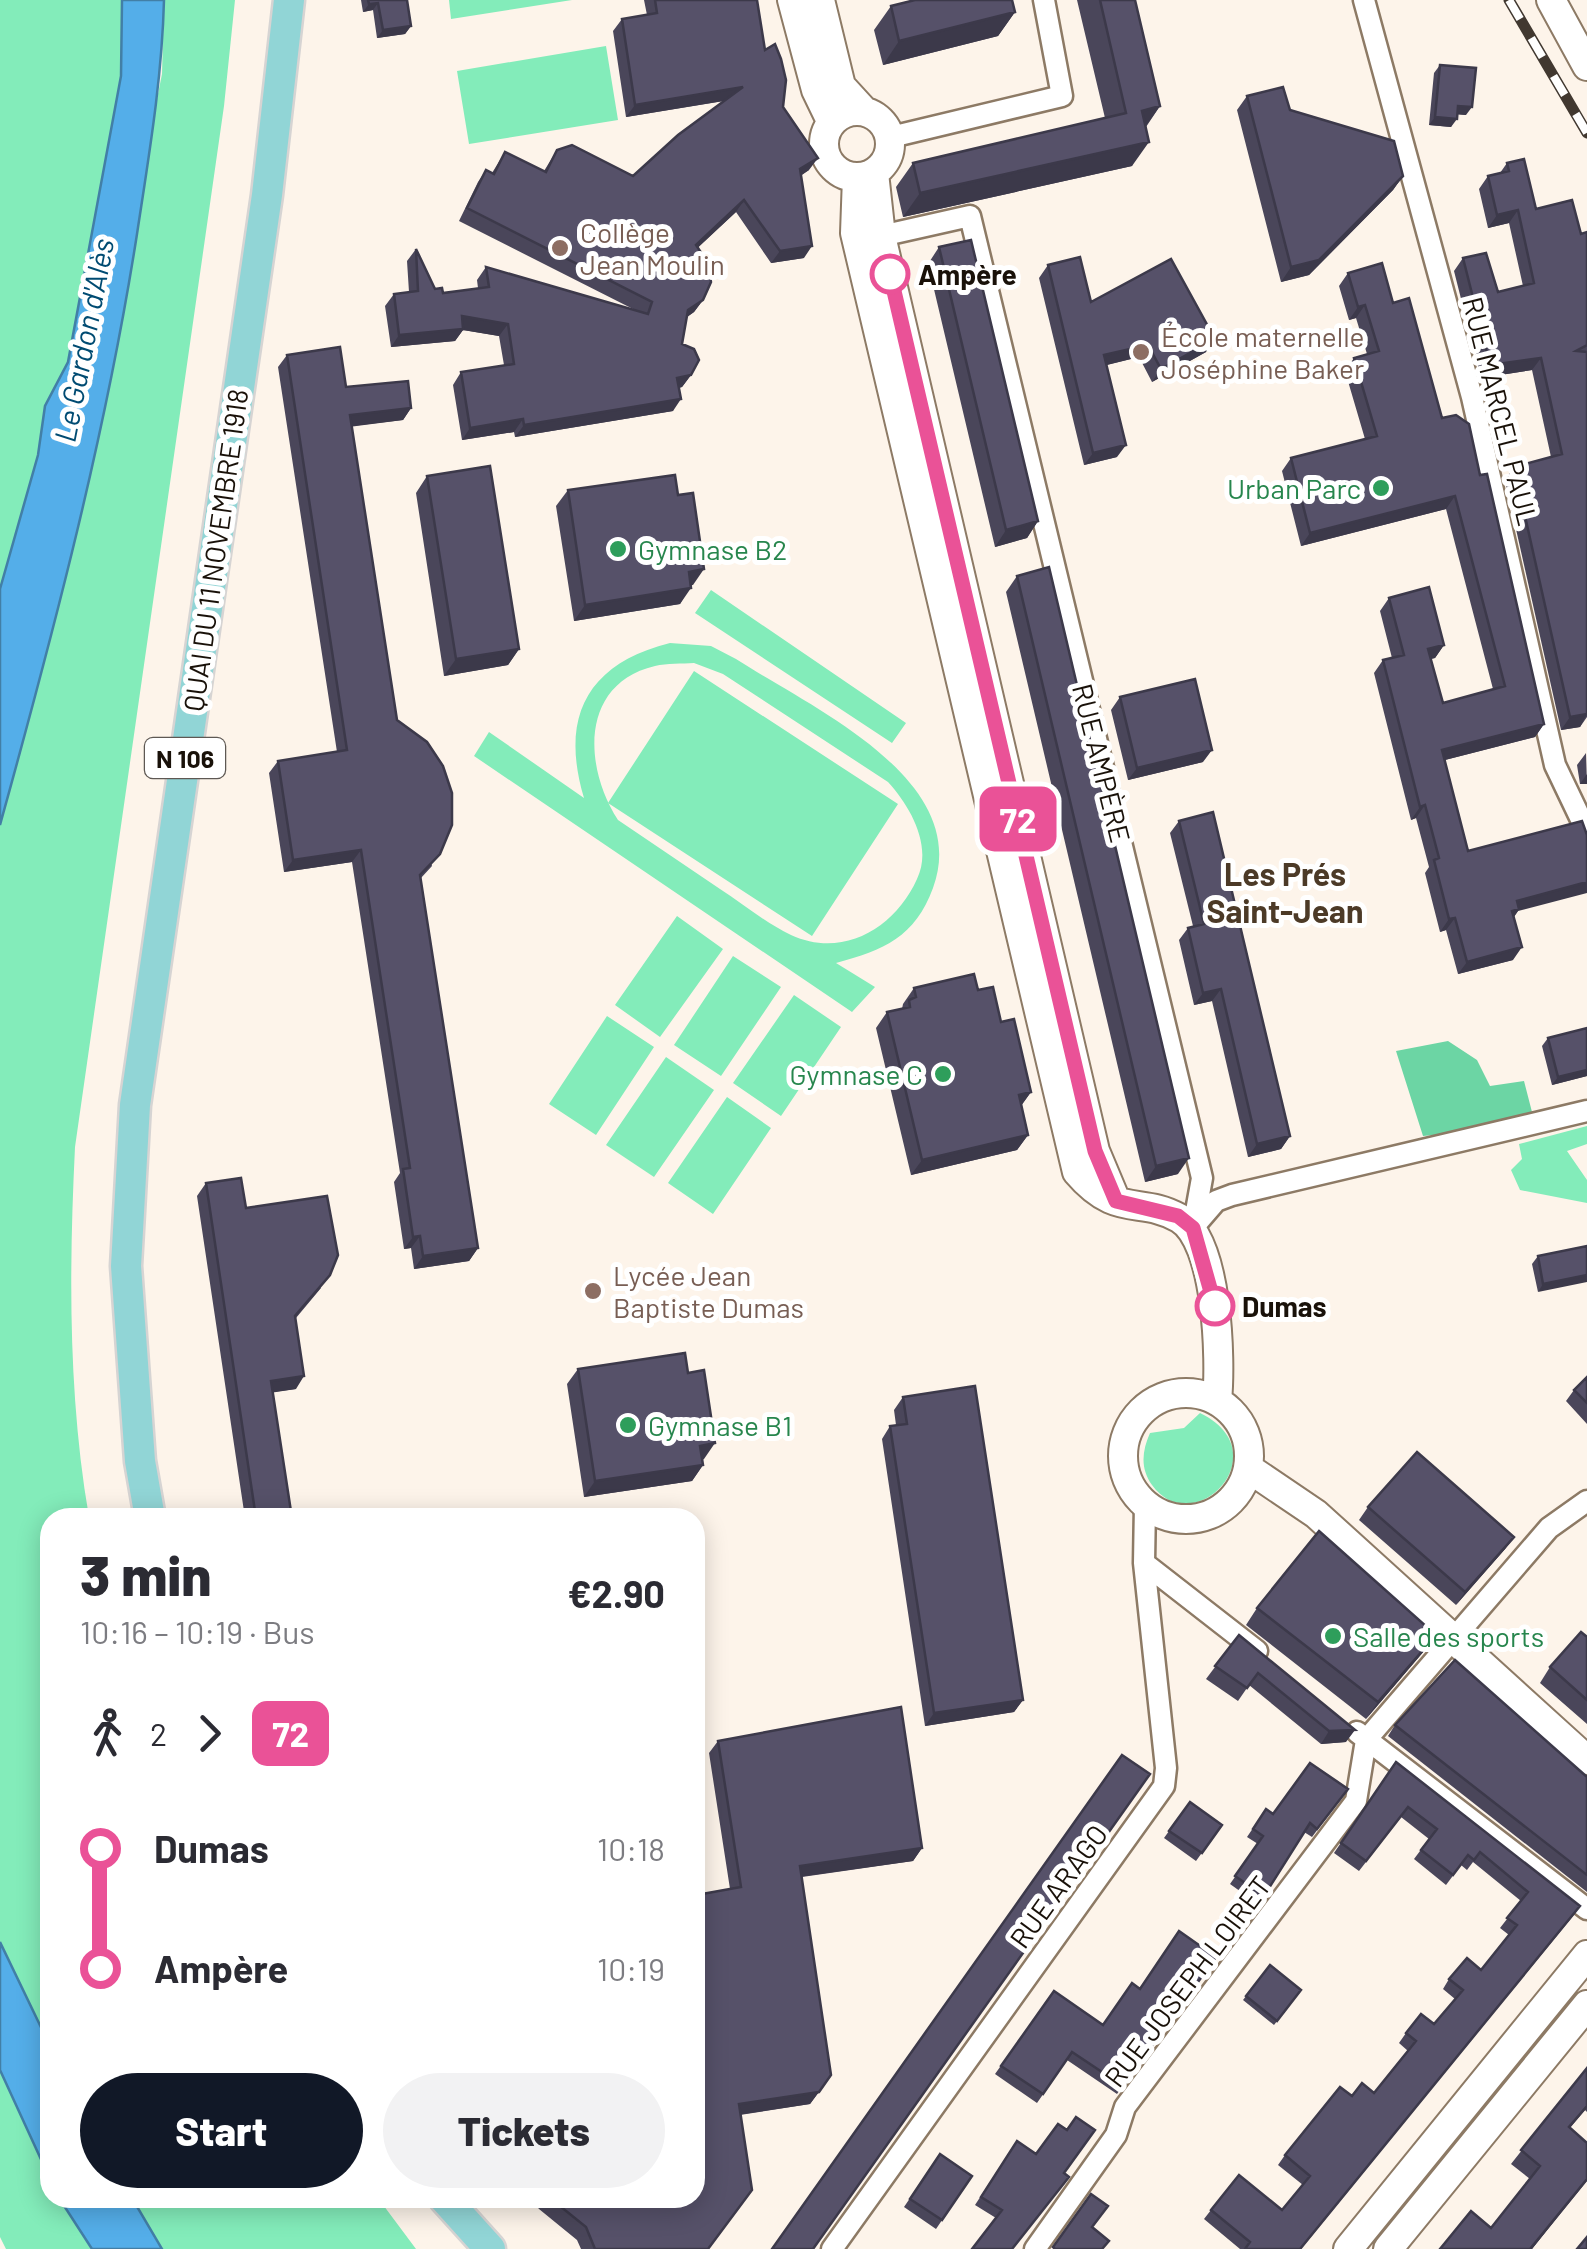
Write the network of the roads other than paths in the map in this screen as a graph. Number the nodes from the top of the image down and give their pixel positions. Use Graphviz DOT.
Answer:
graph roads {
  1 [pos="288,0"];
  2 [pos="792,0"];
  3 [pos="820,0"];
  4 [pos="1044,0"];
  5 [pos="1364,0"];
  6 [pos="1551,0"];
  7 [pos="1587,66"];
  8 [pos="863,110"];
  9 [pos="831,122"];
  10 [pos="891,138"];
  11 [pos="866,175"];
  12 [pos="880,236"];
  13 [pos="1587,832"];
  14 [pos="1587,1110"];
  15 [pos="1116,1201"];
  16 [pos="1193,1228"];
  17 [pos="1218,1401"];
  18 [pos="1248,1468"];
  19 [pos="1587,1501"];
  20 [pos="1145,1504"];
  21 [pos="148,1508"];
  22 [pos="1144,1563"];
  23 [pos="1451,1640"];
  24 [pos="1277,1667"];
  25 [pos="1336,1716"];
  26 [pos="1366,1740"];
  27 [pos="1587,1760"];
  28 [pos="1587,1909"];
  29 [pos="1587,1955"];
  30 [pos="1587,2005"];
  31 [pos="453,2208"];
  32 [pos="490,2249"];
  33 [pos="832,2249"];
  34 [pos="1035,2249"];
  35 [pos="1348,2249"];
  36 [pos="1388,2249"];
  1 -- 21 [label="main road, QUAI DU 11 NOVEMBRE 1918 / N 106"];
  2 -- 9 [label="street"];
  3 -- 8 [label="street"];
  4 -- 10 [label="street"];
  5 -- 13 [label="street, RUE MARCEL PAUL"];
  6 -- 7 [label="street"];
  8 -- 9 [label="street"];
  8 -- 10 [label="street"];
  9 -- 11 [label="street"];
  10 -- 11 [label="street"];
  11 -- 12 [label="street"];
  11 -- 15 [label="street"];
  12 -- 15 [label="street"];
  12 -- 16 [label="street, RUE AMPÈRE"];
  14 -- 16 [label="street"];
  15 -- 16 [label="street"];
  16 -- 17 [label="street, RUE AMPÈRE"];
  17 -- 18 [label="street"];
  17 -- 20 [label="street"];
  18 -- 20 [label="street"];
  18 -- 23 [label="street"];
  19 -- 23 [label="street"];
  20 -- 22 [label="street, RUE ARAGO"];
  22 -- 24 [label="street"];
  22 -- 33 [label="street, RUE ARAGO"];
  23 -- 26 [label="street"];
  23 -- 27 [label="street"];
  25 -- 26 [label="street"];
  26 -- 28 [label="street"];
  26 -- 34 [label="street, RUE JOSEPH LOIRET"];
  29 -- 35 [label="street"];
  30 -- 36 [label="street"];
  31 -- 32 [label="main road"];
}
